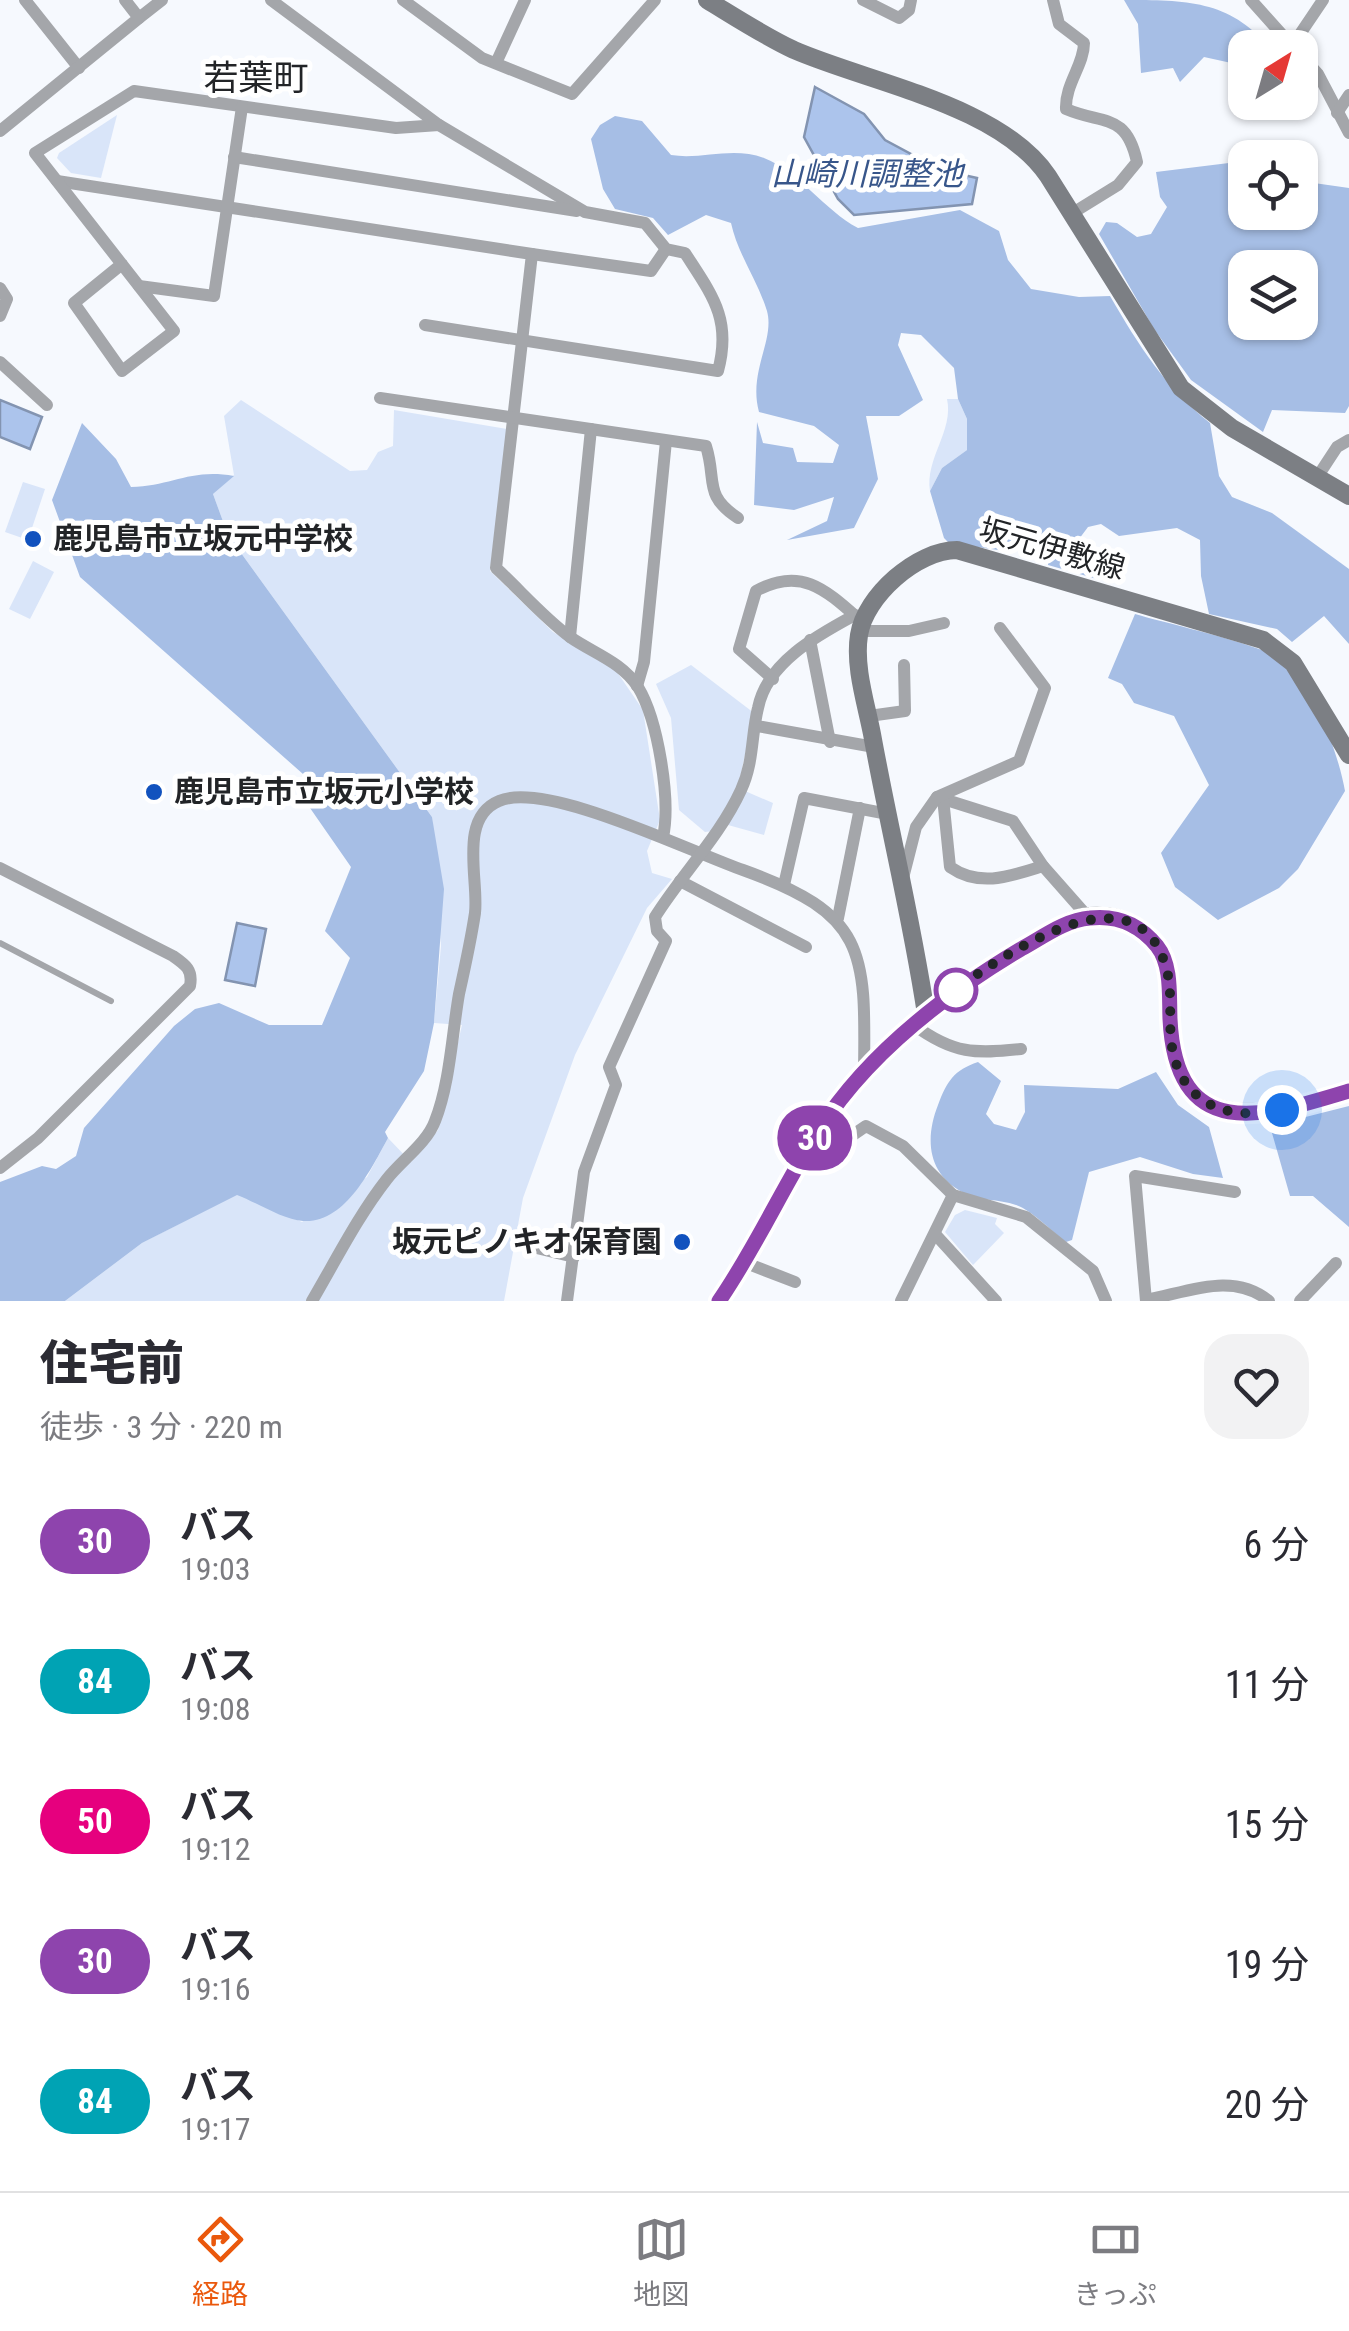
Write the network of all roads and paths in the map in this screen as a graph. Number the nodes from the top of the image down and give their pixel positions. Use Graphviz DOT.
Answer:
graph roads {
  1 [pos="26,0"];
  2 [pos="125,0"];
  3 [pos="162,0"];
  4 [pos="271,0"];
  5 [pos="402,0"];
  6 [pos="525,0"];
  7 [pos="655,0"];
  8 [pos="706,0"];
  9 [pos="863,0"];
  10 [pos="911,0"];
  11 [pos="1054,0"];
  12 [pos="1251,0"];
  13 [pos="1323,0"];
  14 [pos="139,18"];
  15 [pos="1278,30"];
  16 [pos="1304,30"];
  17 [pos="496,64"];
  18 [pos="78,68"];
  19 [pos="1318,74"];
  20 [pos="1349,95"];
  21 [pos="242,107"];
  22 [pos="1337,113"];
  23 [pos="3,122"];
  24 [pos="439,125"];
  25 [pos="1349,133"];
  26 [pos="234,157"];
  27 [pos="57,181"];
  28 [pos="226,206"];
  29 [pos="585,212"];
  30 [pos="1071,214"];
  31 [pos="666,250"];
  32 [pos="532,254"];
  33 [pos="122,264"];
  34 [pos="140,286"];
  35 [pos="0,288"];
  36 [pos="0,316"];
  37 [pos="425,324"];
  38 [pos="521,339"];
  39 [pos="0,362"];
  40 [pos="380,398"];
  41 [pos="47,405"];
  42 [pos="513,416"];
  43 [pos="591,430"];
  44 [pos="1349,440"];
  45 [pos="666,441"];
  46 [pos="1316,479"];
  47 [pos="1349,496"];
  48 [pos="738,518"];
  49 [pos="859,623"];
  50 [pos="944,623"];
  51 [pos="1000,628"];
  52 [pos="570,637"];
  53 [pos="810,640"];
  54 [pos="904,665"];
  55 [pos="772,679"];
  56 [pos="637,686"];
  57 [pos="868,716"];
  58 [pos="757,726"];
  59 [pos="830,742"];
  60 [pos="874,747"];
  61 [pos="1349,755"];
  62 [pos="940,798"];
  63 [pos="860,808"];
  64 [pos="888,814"];
  65 [pos="664,838"];
  66 [pos="700,854"];
  67 [pos="1043,866"];
  68 [pos="0,868"];
  69 [pos="901,879"];
  70 [pos="680,881"];
  71 [pos="784,885"];
  72 [pos="838,918"];
  73 [pos="1088,918"];
  74 [pos="0,943"];
  75 [pos="806,947"];
  76 [pos="110,1001"];
  77 [pos="920,1020"];
  78 [pos="1022,1048"];
  79 [pos="864,1071"];
  80 [pos="1349,1091"];
  81 [pos="805,1156"];
  82 [pos="0,1168"];
  83 [pos="1236,1192"];
  84 [pos="953,1195"];
  85 [pos="934,1234"];
  86 [pos="520,1244"];
  87 [pos="574,1257"];
  88 [pos="746,1263"];
  89 [pos="1336,1263"];
  90 [pos="795,1282"];
  91 [pos="1146,1300"];
  92 [pos="312,1301"];
  93 [pos="567,1301"];
  94 [pos="719,1301"];
  95 [pos="901,1301"];
  96 [pos="996,1301"];
  97 [pos="1106,1301"];
  98 [pos="1270,1301"];
  99 [pos="1300,1301"];
  1 -- 18 [label="street"];
  2 -- 14 [label="street"];
  3 -- 14 [label="street"];
  4 -- 24 [label="street"];
  5 -- 17 [label="street"];
  6 -- 17 [label="street"];
  7 -- 17 [label="street"];
  8 -- 30 [label="main road"];
  9 -- 10 [label="street"];
  11 -- 30 [label="street"];
  12 -- 15 [label="street"];
  13 -- 16 [label="street"];
  14 -- 18 [label="street"];
  18 -- 23 [label="street"];
  19 -- 22 [label="street"];
  20 -- 22 [label="street"];
  21 -- 24 [label="street"];
  21 -- 26 [label="street"];
  21 -- 27 [label="street"];
  22 -- 25 [label="street"];
  24 -- 29 [label="street"];
  26 -- 28 [label="street"];
  26 -- 29 [label="street"];
  27 -- 28 [label="street"];
  27 -- 33 [label="street"];
  28 -- 32 [label="street"];
  28 -- 34 [label="street"];
  29 -- 31 [label="street"];
  30 -- 46 [label="main road"];
  31 -- 32 [label="street"];
  31 -- 38 [label="street"];
  32 -- 38 [label="street"];
  33 -- 34 [label="street"];
  33 -- 34 [label="street"];
  35 -- 36 [label="street"];
  37 -- 38 [label="street"];
  38 -- 42 [label="street"];
  39 -- 41 [label="street"];
  40 -- 42 [label="street"];
  42 -- 43 [label="street"];
  42 -- 52 [label="street"];
  43 -- 45 [label="street"];
  43 -- 52 [label="street"];
  44 -- 46 [label="street"];
  45 -- 48 [label="street"];
  45 -- 56 [label="street"];
  46 -- 47 [label="main road"];
  49 -- 50 [label="street"];
  49 -- 53 [label="street"];
  49 -- 55 [label="street"];
  49 -- 57 [label="main road"];
  49 -- 61 [label="main road, 坂元伊敷線"];
  51 -- 62 [label="street"];
  52 -- 56 [label="street"];
  53 -- 55 [label="street"];
  53 -- 59 [label="street"];
  54 -- 57 [label="street"];
  55 -- 58 [label="street"];
  56 -- 65 [label="street"];
  57 -- 60 [label="main road"];
  58 -- 59 [label="street"];
  58 -- 66 [label="street"];
  59 -- 60 [label="street"];
  60 -- 64 [label="main road"];
  62 -- 67 [label="street"];
  62 -- 67 [label="street"];
  62 -- 69 [label="street"];
  63 -- 64 [label="street"];
  63 -- 71 [label="street"];
  63 -- 72 [label="street"];
  64 -- 69 [label="main road"];
  65 -- 66 [label="street"];
  65 -- 92 [label="street"];
  66 -- 70 [label="street"];
  66 -- 71 [label="street"];
  67 -- 73 [label="street"];
  68 -- 82 [label="street"];
  69 -- 77 [label="main road"];
  70 -- 75 [label="street"];
  70 -- 87 [label="street"];
  71 -- 72 [label="street"];
  72 -- 79 [label="street"];
  73 -- 77 [label="main road"];
  73 -- 80 [label="main road"];
  74 -- 76 [label="lane"];
  77 -- 78 [label="street"];
  77 -- 79 [label="main road"];
  79 -- 81 [label="main road"];
  81 -- 84 [label="street"];
  81 -- 88 [label="main road"];
  83 -- 91 [label="street"];
  84 -- 85 [label="street"];
  84 -- 97 [label="street"];
  85 -- 95 [label="street"];
  85 -- 96 [label="street"];
  86 -- 87 [label="street"];
  87 -- 93 [label="street"];
  88 -- 90 [label="street"];
  88 -- 94 [label="main road"];
  89 -- 99 [label="street"];
  91 -- 98 [label="street"];
}
